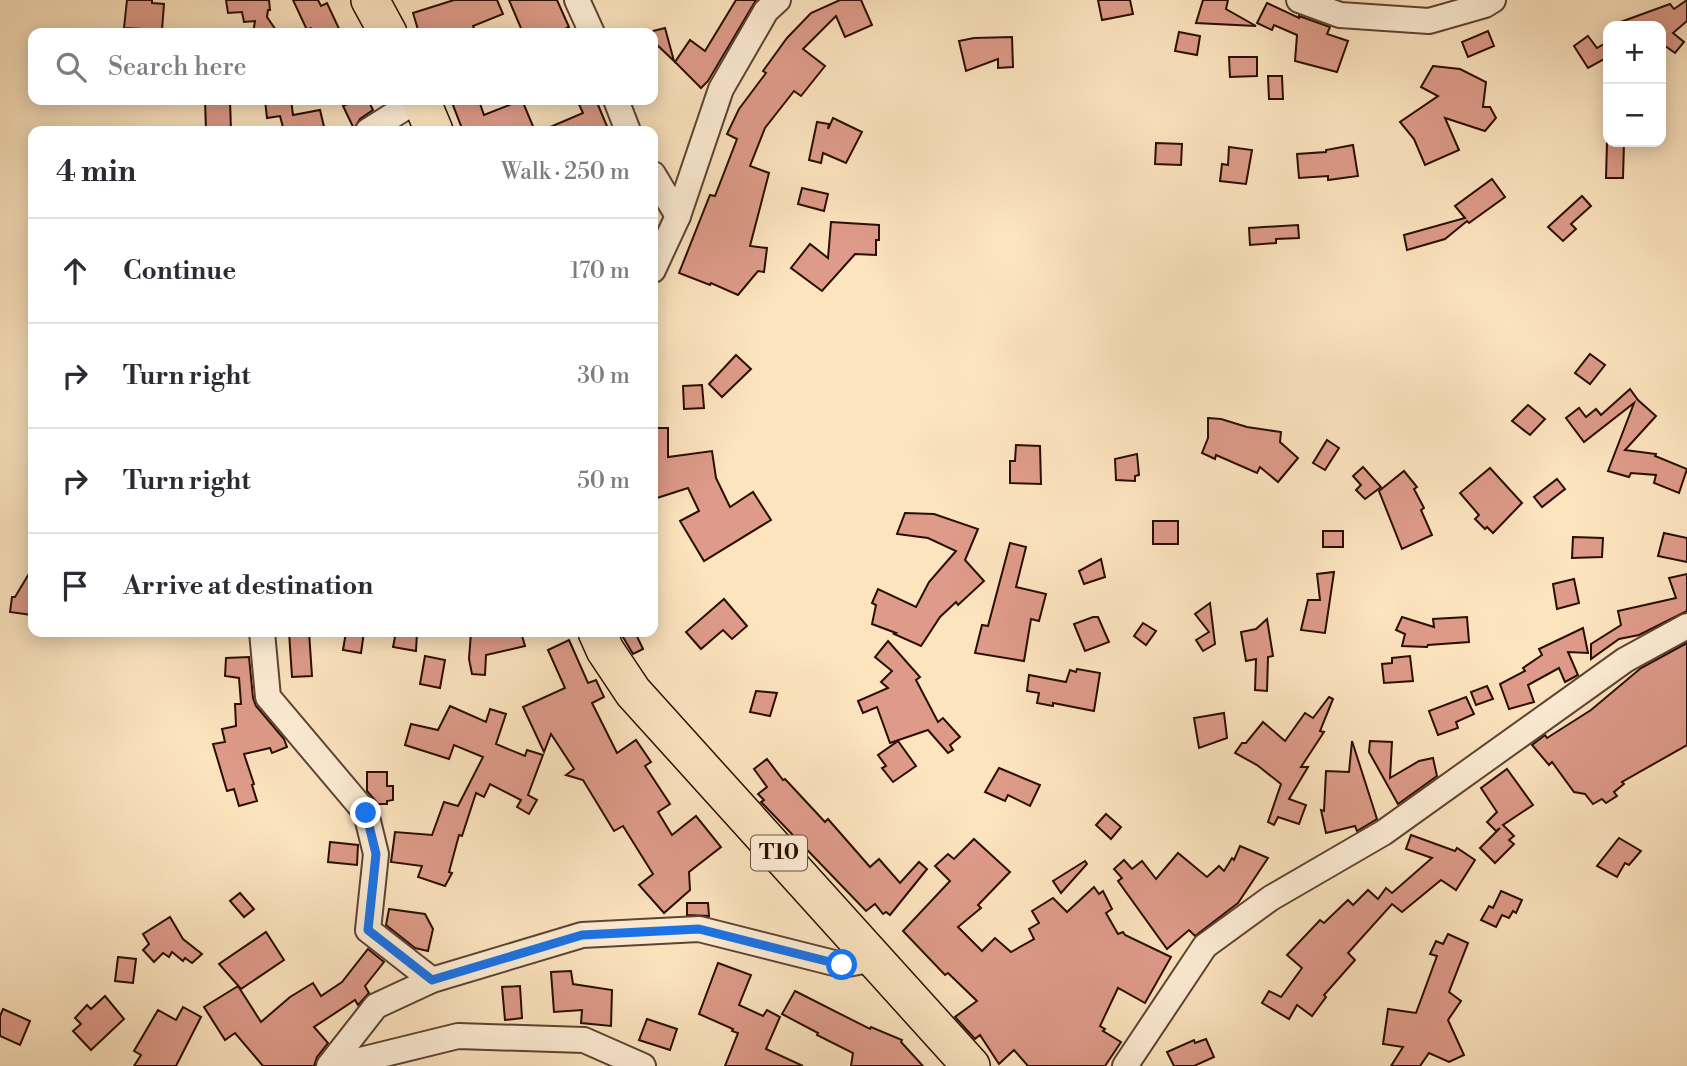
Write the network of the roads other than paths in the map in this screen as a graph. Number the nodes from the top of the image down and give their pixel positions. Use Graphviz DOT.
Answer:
graph roads {
  1 [pos="370,0"];
  2 [pos="577,0"];
  3 [pos="778,0"];
  4 [pos="1300,0"];
  5 [pos="1493,0"];
  6 [pos="384,28"];
  7 [pos="590,28"];
  8 [pos="411,105"];
  9 [pos="421,105"];
  10 [pos="618,105"];
  11 [pos="376,126"];
  12 [pos="432,126"];
  13 [pos="626,126"];
  14 [pos="658,182"];
  15 [pos="678,216"];
  16 [pos="658,259"];
  17 [pos="1687,626"];
  18 [pos="262,637"];
  19 [pos="599,637"];
  20 [pos="875,959"];
  21 [pos="432,980"];
  22 [pos="329,1066"];
  23 [pos="336,1066"];
  24 [pos="643,1066"];
  25 [pos="971,1066"];
  26 [pos="1125,1066"];
  1 -- 6 [label="highway"];
  2 -- 7 [label="street"];
  3 -- 15 [label="street"];
  4 -- 5 [label="street"];
  8 -- 11 [label="street"];
  9 -- 12 [label="highway"];
  10 -- 13 [label="street"];
  14 -- 15 [label="street"];
  15 -- 16 [label="street"];
  17 -- 26 [label="street"];
  18 -- 21 [label="street"];
  19 -- 20 [label="highway, T10"];
  20 -- 21 [label="street"];
  20 -- 25 [label="highway, T10"];
  21 -- 22 [label="street"];
  23 -- 24 [label="street"];
}
